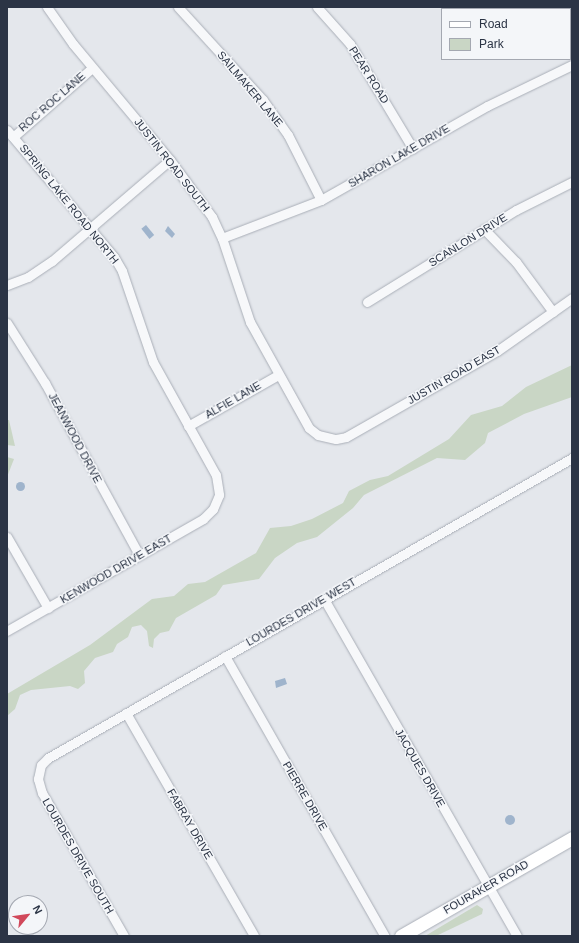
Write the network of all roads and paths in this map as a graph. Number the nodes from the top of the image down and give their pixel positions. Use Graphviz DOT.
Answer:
graph roads {
  1 [pos="47,7"];
  2 [pos="178,7"];
  3 [pos="318,7"];
  4 [pos="572,65"];
  5 [pos="92,68"];
  6 [pos="10,133"];
  7 [pos="413,149"];
  8 [pos="170,160"];
  9 [pos="572,182"];
  10 [pos="321,200"];
  11 [pos="90,227"];
  12 [pos="484,229"];
  13 [pos="222,238"];
  14 [pos="7,285"];
  15 [pos="572,298"];
  16 [pos="367,302"];
  17 [pos="553,312"];
  18 [pos="7,323"];
  19 [pos="278,375"];
  20 [pos="188,426"];
  21 [pos="329,438"];
  22 [pos="572,458"];
  23 [pos="218,500"];
  24 [pos="7,537"];
  25 [pos="139,555"];
  26 [pos="324,599"];
  27 [pos="48,608"];
  28 [pos="7,631"];
  29 [pos="225,656"];
  30 [pos="126,713"];
  31 [pos="38,774"];
  32 [pos="572,838"];
  33 [pos="488,886"];
  34 [pos="124,936"];
  35 [pos="254,936"];
  36 [pos="385,936"];
  37 [pos="401,936"];
  38 [pos="517,936"];
  1 -- 5 [label="street, JUSTIN ROAD SOUTH"];
  2 -- 10 [label="street, SAILMAKER LANE"];
  3 -- 7 [label="street, PEAR ROAD"];
  4 -- 7 [label="street, SHARON LAKE DRIVE"];
  5 -- 6 [label="street, ROC ROC LANE"];
  5 -- 8 [label="street, JUSTIN ROAD SOUTH"];
  6 -- 11 [label="street, SPRING LAKE ROAD NORTH"];
  7 -- 10 [label="street, SHARON LAKE DRIVE"];
  8 -- 11 [label="street"];
  8 -- 13 [label="street, JUSTIN ROAD SOUTH"];
  9 -- 12 [label="street, SCANLON DRIVE"];
  10 -- 13 [label="street, SHARON LAKE DRIVE"];
  11 -- 14 [label="street"];
  11 -- 20 [label="street, SPRING LAKE ROAD NORTH"];
  12 -- 16 [label="street, SCANLON DRIVE"];
  12 -- 17 [label="street"];
  13 -- 19 [label="street, JUSTIN ROAD SOUTH"];
  15 -- 17 [label="street, JUSTIN ROAD EAST"];
  17 -- 21 [label="street, JUSTIN ROAD EAST"];
  18 -- 25 [label="street, JEANWOOD DRIVE"];
  19 -- 20 [label="street, ALFIE LANE"];
  19 -- 21 [label="street, JUSTIN ROAD SOUTH"];
  20 -- 23 [label="street, SPRING LAKE ROAD NORTH"];
  22 -- 26 [label="street, LOURDES DRIVE WEST"];
  23 -- 25 [label="street, KENWOOD DRIVE EAST"];
  24 -- 27 [label="street"];
  25 -- 27 [label="street, KENWOOD DRIVE EAST"];
  26 -- 29 [label="street, LOURDES DRIVE WEST"];
  26 -- 33 [label="street, JACQUES DRIVE"];
  27 -- 28 [label="street, KENWOOD DRIVE EAST"];
  29 -- 30 [label="street, LOURDES DRIVE WEST"];
  29 -- 36 [label="street, PIERRE DRIVE"];
  30 -- 31 [label="street, LOURDES DRIVE WEST"];
  30 -- 35 [label="street, FABRAY DRIVE"];
  31 -- 34 [label="street, LOURDES DRIVE SOUTH"];
  32 -- 33 [label="main road, FOURAKER ROAD"];
  33 -- 37 [label="main road, FOURAKER ROAD"];
  33 -- 38 [label="street, JACQUES DRIVE"];
}
